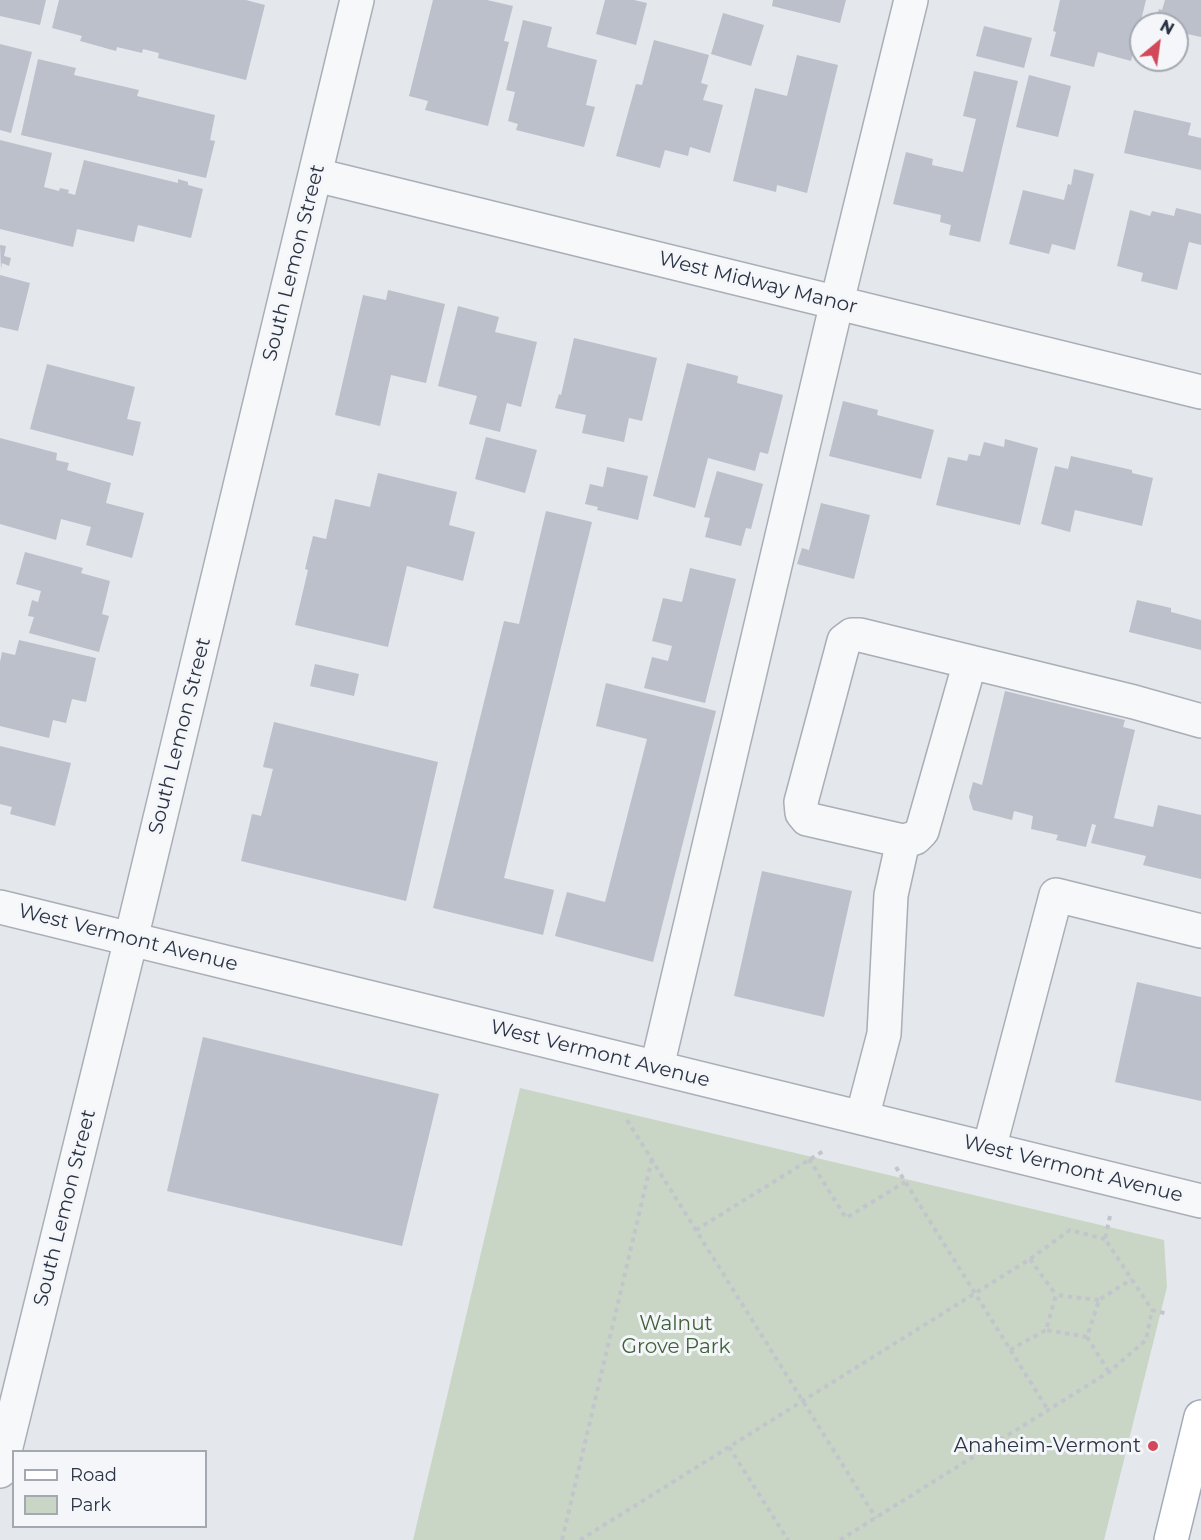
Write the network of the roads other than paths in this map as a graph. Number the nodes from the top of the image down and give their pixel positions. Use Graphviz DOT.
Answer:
graph roads {
  1 [pos="357,0"];
  2 [pos="911,0"];
  3 [pos="316,175"];
  4 [pos="837,302"];
  5 [pos="1201,392"];
  6 [pos="970,662"];
  7 [pos="1201,721"];
  8 [pos="903,841"];
  9 [pos="0,907"];
  10 [pos="1201,931"];
  11 [pos="131,939"];
  12 [pos="657,1067"];
  13 [pos="862,1118"];
  14 [pos="989,1149"];
  15 [pos="1201,1201"];
  16 [pos="1201,1417"];
  17 [pos="0,1471"];
  18 [pos="1171,1540"];
  1 -- 3 [label="street, South Lemon Street"];
  2 -- 4 [label="street"];
  3 -- 4 [label="street, West Midway Manor"];
  3 -- 11 [label="street, South Lemon Street"];
  4 -- 5 [label="street, West Midway Manor"];
  4 -- 12 [label="street"];
  6 -- 7 [label="street"];
  6 -- 8 [label="street"];
  6 -- 8 [label="street"];
  8 -- 13 [label="street"];
  9 -- 11 [label="street, West Vermont Avenue"];
  10 -- 14 [label="street"];
  11 -- 12 [label="street, West Vermont Avenue"];
  11 -- 17 [label="street, South Lemon Street"];
  12 -- 13 [label="street, West Vermont Avenue"];
  13 -- 14 [label="street, West Vermont Avenue"];
  14 -- 15 [label="street, West Vermont Avenue"];
  16 -- 18 [label="main road"];
}
